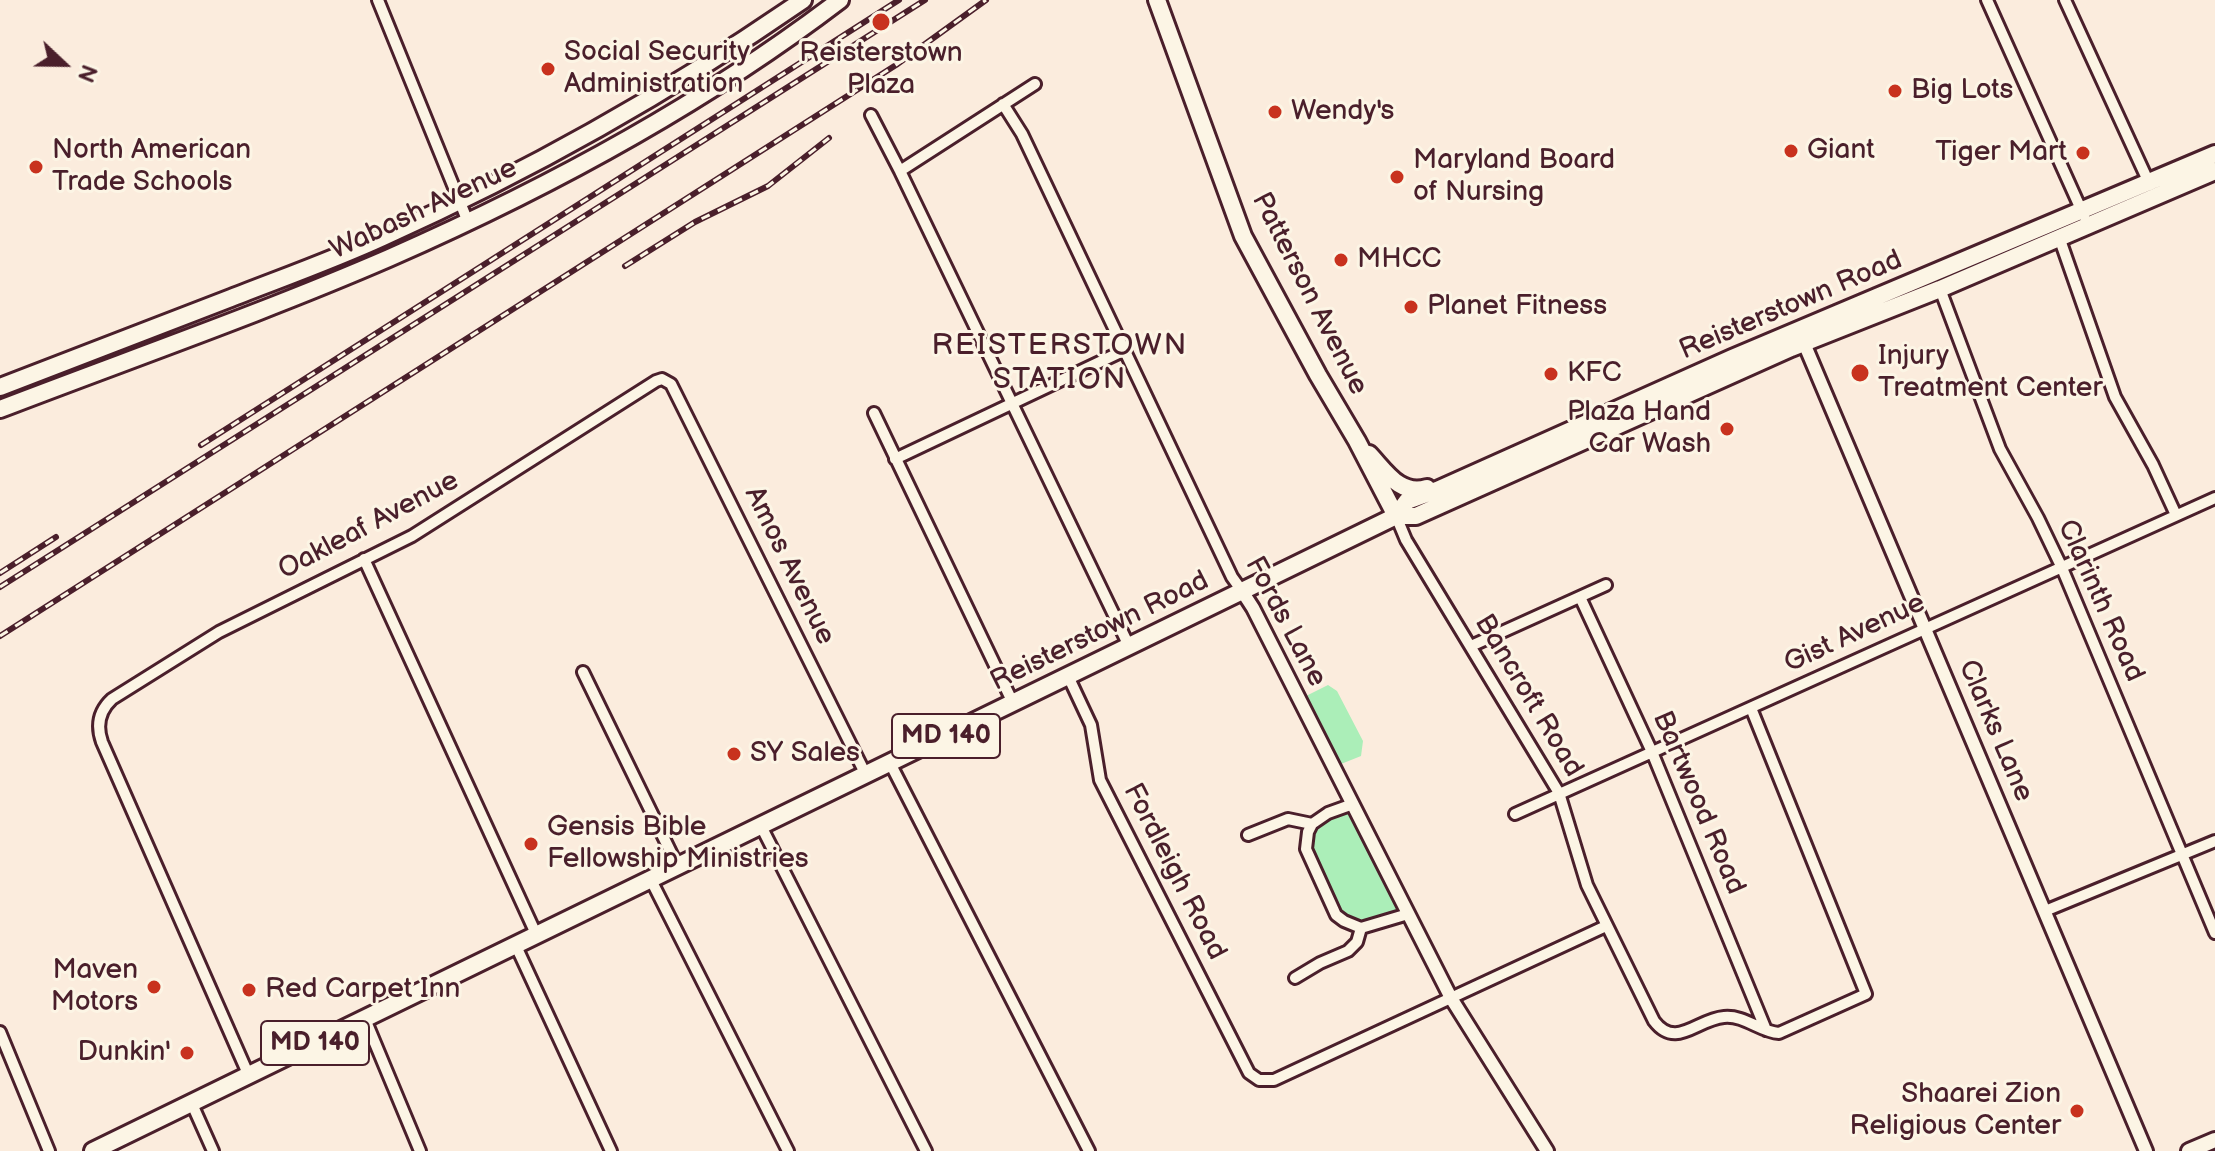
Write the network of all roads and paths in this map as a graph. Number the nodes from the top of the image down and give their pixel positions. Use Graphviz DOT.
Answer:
graph roads {
  1 [pos="378,0"];
  2 [pos="803,0"];
  3 [pos="840,0"];
  4 [pos="1157,0"];
  5 [pos="1987,0"];
  6 [pos="2065,0"];
  7 [pos="1035,84"];
  8 [pos="1003,104"];
  9 [pos="871,115"];
  10 [pos="2215,154"];
  11 [pos="900,171"];
  12 [pos="2215,171"];
  13 [pos="2152,190"];
  14 [pos="459,202"];
  15 [pos="2085,217"];
  16 [pos="468,222"];
  17 [pos="2059,237"];
  18 [pos="1991,248"];
  19 [pos="1940,289"];
  20 [pos="1801,336"];
  21 [pos="1125,350"];
  22 [pos="667,380"];
  23 [pos="0,387"];
  24 [pos="1665,388"];
  25 [pos="1013,404"];
  26 [pos="0,409"];
  27 [pos="874,413"];
  28 [pos="1624,422"];
  29 [pos="1357,441"];
  30 [pos="895,459"];
  31 [pos="1502,461"];
  32 [pos="2215,498"];
  33 [pos="2176,515"];
  34 [pos="1396,516"];
  35 [pos="364,559"];
  36 [pos="2062,568"];
  37 [pos="1606,585"];
  38 [pos="1242,591"];
  39 [pos="1580,597"];
  40 [pos="1925,628"];
  41 [pos="1129,646"];
  42 [pos="1471,646"];
  43 [pos="583,672"];
  44 [pos="1068,676"];
  45 [pos="1013,703"];
  46 [pos="1751,708"];
  47 [pos="1652,752"];
  48 [pos="890,763"];
  49 [pos="866,775"];
  50 [pos="1559,793"];
  51 [pos="1353,804"];
  52 [pos="1515,814"];
  53 [pos="1312,824"];
  54 [pos="761,826"];
  55 [pos="1248,835"];
  56 [pos="2215,841"];
  57 [pos="2182,854"];
  58 [pos="678,867"];
  59 [pos="651,880"];
  60 [pos="2045,911"];
  61 [pos="1408,914"];
  62 [pos="1606,926"];
  63 [pos="1361,928"];
  64 [pos="2215,933"];
  65 [pos="537,936"];
  66 [pos="516,946"];
  67 [pos="1295,978"];
  68 [pos="1451,998"];
  69 [pos="365,1019"];
  70 [pos="1766,1030"];
  71 [pos="0,1032"];
  72 [pos="249,1076"];
  73 [pos="192,1104"];
  74 [pos="2215,1140"];
  75 [pos="49,1151"];
  76 [pos="93,1151"];
  77 [pos="213,1151"];
  78 [pos="420,1151"];
  79 [pos="611,1151"];
  80 [pos="788,1151"];
  81 [pos="926,1151"];
  82 [pos="1089,1151"];
  83 [pos="1547,1151"];
  84 [pos="2146,1151"];
  85 [pos="2189,1151"];
  1 -- 14 [label="street"];
  2 -- 14 [label="main road, Wabash Avenue"];
  3 -- 16 [label="main road, Wabash Avenue"];
  4 -- 29 [label="main road, Patterson Avenue"];
  5 -- 15 [label="street"];
  6 -- 13 [label="street"];
  7 -- 8 [label="street"];
  8 -- 11 [label="street"];
  8 -- 21 [label="street, Fords Lane"];
  9 -- 11 [label="street"];
  10 -- 13 [label="main road, Reisterstown Road / MD 140"];
  11 -- 25 [label="street"];
  12 -- 13 [label="main road, Reisterstown Road / MD 140"];
  13 -- 15 [label="main road, Reisterstown Road / MD 140"];
  14 -- 16 [label="street"];
  14 -- 23 [label="main road, Wabash Avenue"];
  15 -- 17 [label="main road, Reisterstown Road / MD 140"];
  15 -- 18 [label="main road, Reisterstown Road / MD 140"];
  16 -- 26 [label="main road, Wabash Avenue"];
  17 -- 19 [label="main road, Reisterstown Road / MD 140"];
  17 -- 33 [label="street"];
  18 -- 19 [label="main road"];
  18 -- 20 [label="main road, Reisterstown Road / MD 140"];
  19 -- 20 [label="main road, Reisterstown Road / MD 140"];
  19 -- 36 [label="street, Clarinth Road"];
  20 -- 24 [label="main road, Reisterstown Road / MD 140"];
  20 -- 28 [label="main road, Reisterstown Road / MD 140"];
  20 -- 40 [label="street, Clarks Lane"];
  21 -- 25 [label="street"];
  21 -- 38 [label="street, Fords Lane"];
  22 -- 35 [label="street, Oakleaf Avenue"];
  22 -- 49 [label="street, Amos Avenue"];
  24 -- 28 [label="main road"];
  24 -- 31 [label="main road, Reisterstown Road / MD 140"];
  25 -- 30 [label="street"];
  25 -- 41 [label="street"];
  27 -- 30 [label="street"];
  28 -- 34 [label="main road, Reisterstown Road / MD 140"];
  29 -- 31 [label="main road"];
  29 -- 34 [label="main road, Patterson Avenue"];
  30 -- 45 [label="street"];
  31 -- 34 [label="main road, Reisterstown Road / MD 140"];
  32 -- 33 [label="street, Gist Avenue"];
  33 -- 36 [label="street, Gist Avenue"];
  34 -- 38 [label="main road, Reisterstown Road / MD 140"];
  34 -- 42 [label="street, Bancroft Road"];
  35 -- 65 [label="street"];
  35 -- 72 [label="street, Oakleaf Avenue"];
  36 -- 40 [label="street, Gist Avenue"];
  36 -- 57 [label="street, Clarinth Road"];
  37 -- 39 [label="street"];
  38 -- 41 [label="main road, Reisterstown Road / MD 140"];
  38 -- 51 [label="street, Fords Lane"];
  39 -- 42 [label="street"];
  39 -- 47 [label="street, Bartwood Road"];
  40 -- 46 [label="street, Gist Avenue"];
  40 -- 60 [label="street, Clarks Lane"];
  41 -- 44 [label="main road, Reisterstown Road / MD 140"];
  42 -- 50 [label="street, Bancroft Road"];
  43 -- 58 [label="street"];
  44 -- 45 [label="main road, Reisterstown Road / MD 140"];
  44 -- 68 [label="street, Fordleigh Road"];
  45 -- 48 [label="main road, Reisterstown Road / MD 140"];
  46 -- 47 [label="street, Gist Avenue"];
  46 -- 70 [label="street"];
  47 -- 50 [label="street, Gist Avenue"];
  47 -- 70 [label="street, Bartwood Road"];
  48 -- 49 [label="main road, Reisterstown Road / MD 140"];
  48 -- 82 [label="street"];
  49 -- 54 [label="main road, Reisterstown Road / MD 140"];
  50 -- 52 [label="street, Gist Avenue"];
  50 -- 62 [label="street, Bancroft Road"];
  51 -- 53 [label="street"];
  51 -- 61 [label="street, Fords Lane"];
  53 -- 55 [label="street"];
  53 -- 63 [label="street"];
  54 -- 58 [label="main road, Reisterstown Road / MD 140"];
  54 -- 81 [label="street"];
  56 -- 57 [label="street"];
  57 -- 60 [label="street"];
  57 -- 64 [label="street, Clarinth Road"];
  58 -- 59 [label="main road, Reisterstown Road / MD 140"];
  59 -- 65 [label="main road, Reisterstown Road / MD 140"];
  59 -- 80 [label="street"];
  60 -- 84 [label="street, Clarks Lane"];
  61 -- 63 [label="street"];
  61 -- 68 [label="street, Fords Lane"];
  62 -- 68 [label="street"];
  62 -- 70 [label="street, Bancroft Road"];
  63 -- 67 [label="street"];
  65 -- 66 [label="main road, Reisterstown Road / MD 140"];
  66 -- 69 [label="main road, Reisterstown Road / MD 140"];
  66 -- 79 [label="street"];
  68 -- 83 [label="street, Fords Lane"];
  69 -- 72 [label="main road, Reisterstown Road / MD 140"];
  69 -- 78 [label="street"];
  71 -- 75 [label="street"];
  72 -- 73 [label="main road, Reisterstown Road / MD 140"];
  73 -- 76 [label="main road, Reisterstown Road / MD 140"];
  73 -- 77 [label="street"];
  74 -- 85 [label="main road"];
}
